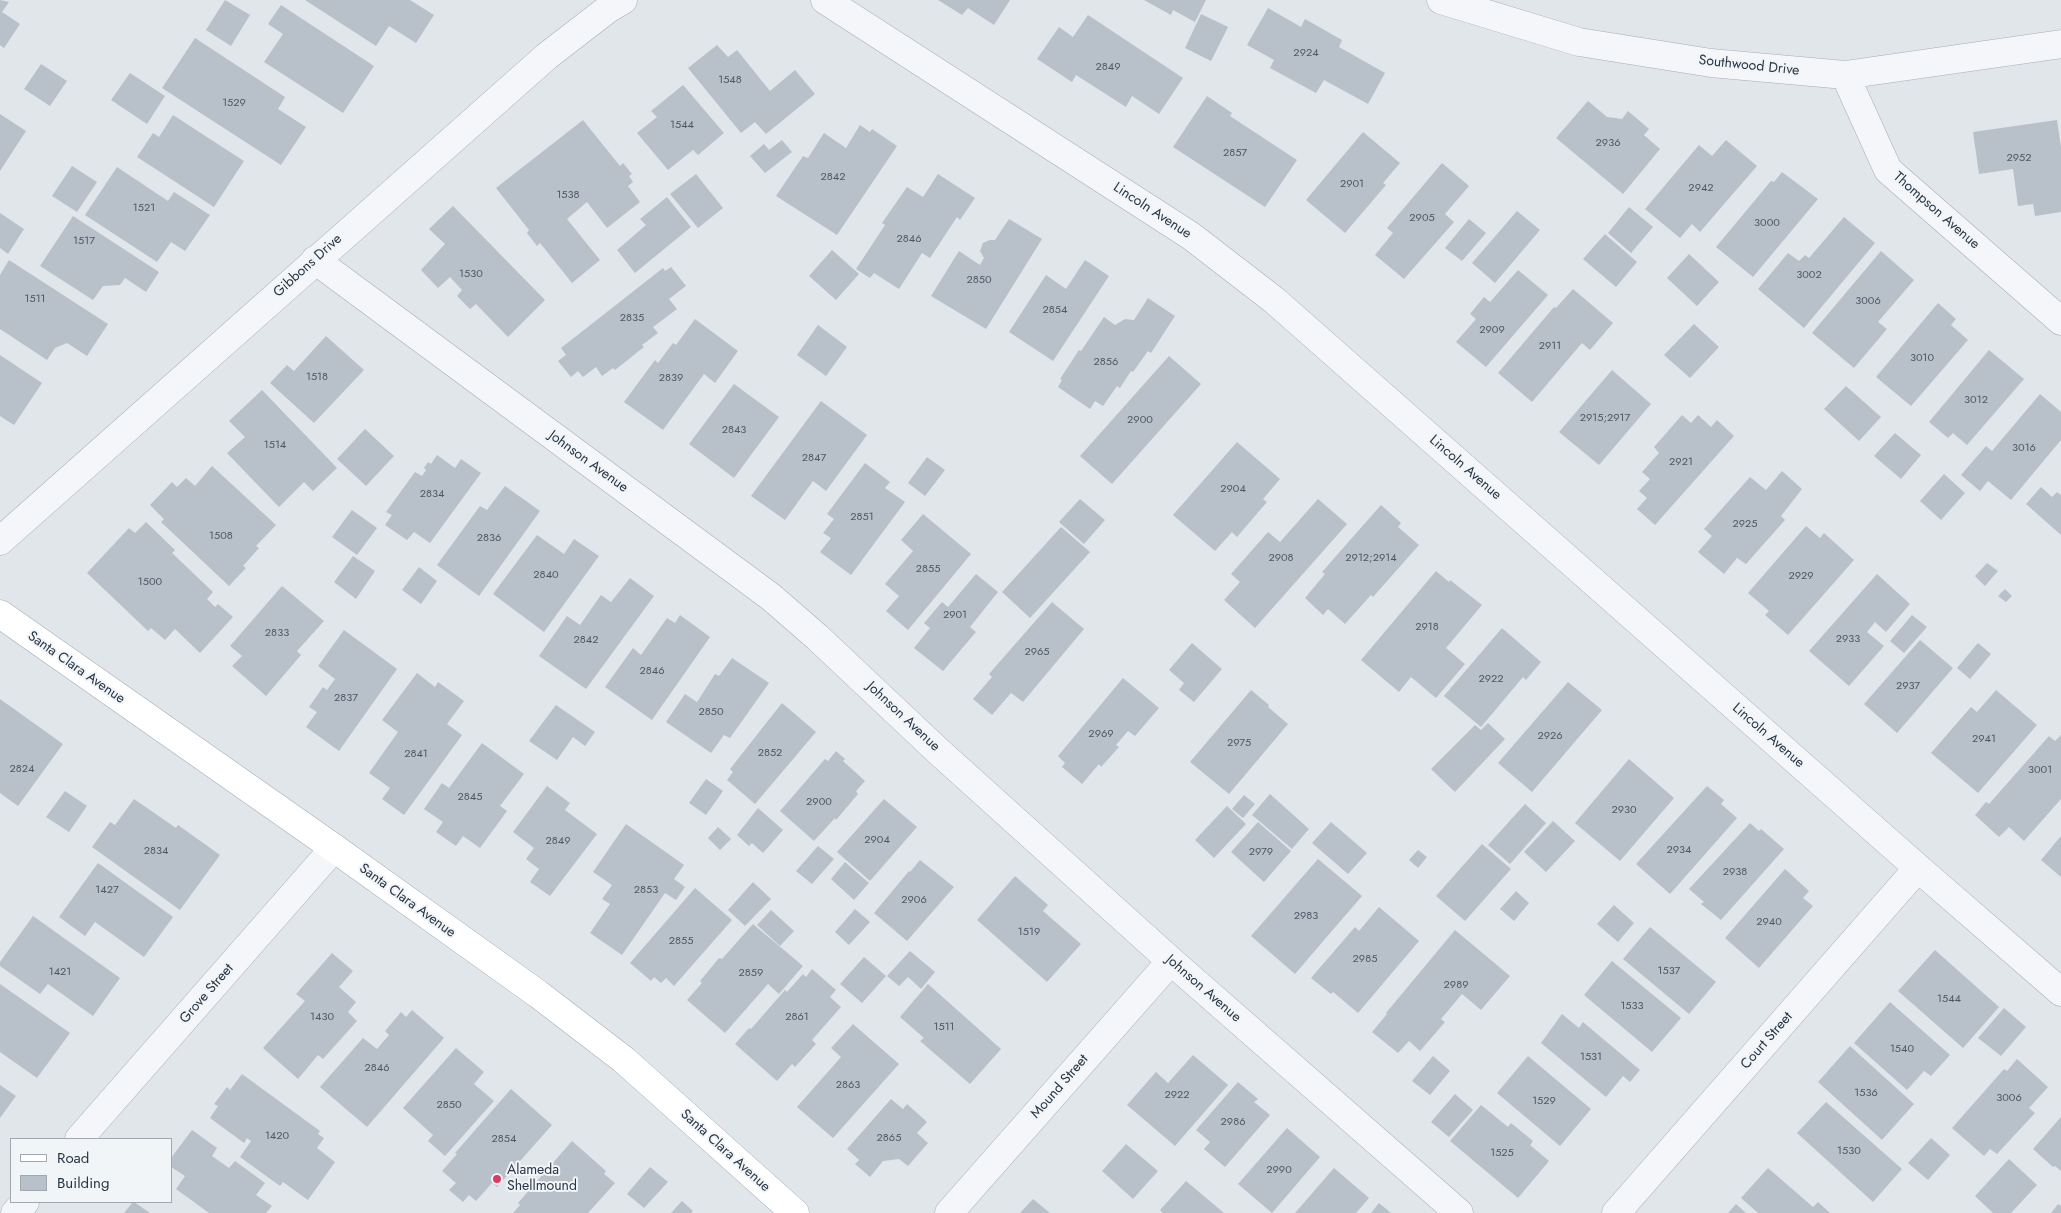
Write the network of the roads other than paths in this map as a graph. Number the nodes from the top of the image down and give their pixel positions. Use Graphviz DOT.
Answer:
graph roads {
  1 [pos="623,0"];
  2 [pos="825,0"];
  3 [pos="1441,0"];
  4 [pos="2061,44"];
  5 [pos="1845,75"];
  6 [pos="314,260"];
  7 [pos="2061,321"];
  8 [pos="0,540"];
  9 [pos="0,614"];
  10 [pos="334,848"];
  11 [pos="1918,868"];
  12 [pos="1171,961"];
  13 [pos="2061,992"];
  14 [pos="80,1138"];
  15 [pos="24,1203"];
  16 [pos="15,1213"];
  17 [pos="795,1213"];
  18 [pos="949,1213"];
  19 [pos="1459,1213"];
  20 [pos="1616,1213"];
  1 -- 6 [label="street, Gibbons Drive"];
  2 -- 11 [label="street, Lincoln Avenue"];
  3 -- 5 [label="street, Southwood Drive"];
  4 -- 5 [label="street, Southwood Drive"];
  5 -- 7 [label="street, Thompson Avenue"];
  6 -- 8 [label="street, Gibbons Drive"];
  6 -- 12 [label="street, Johnson Avenue"];
  9 -- 10 [label="street, Santa Clara Avenue"];
  10 -- 14 [label="street, Grove Street"];
  10 -- 17 [label="street, Santa Clara Avenue"];
  11 -- 13 [label="street, Lincoln Avenue"];
  11 -- 20 [label="street, Court Street"];
  12 -- 18 [label="street, Mound Street"];
  12 -- 19 [label="street, Johnson Avenue"];
  15 -- 16 [label="street"];
}
